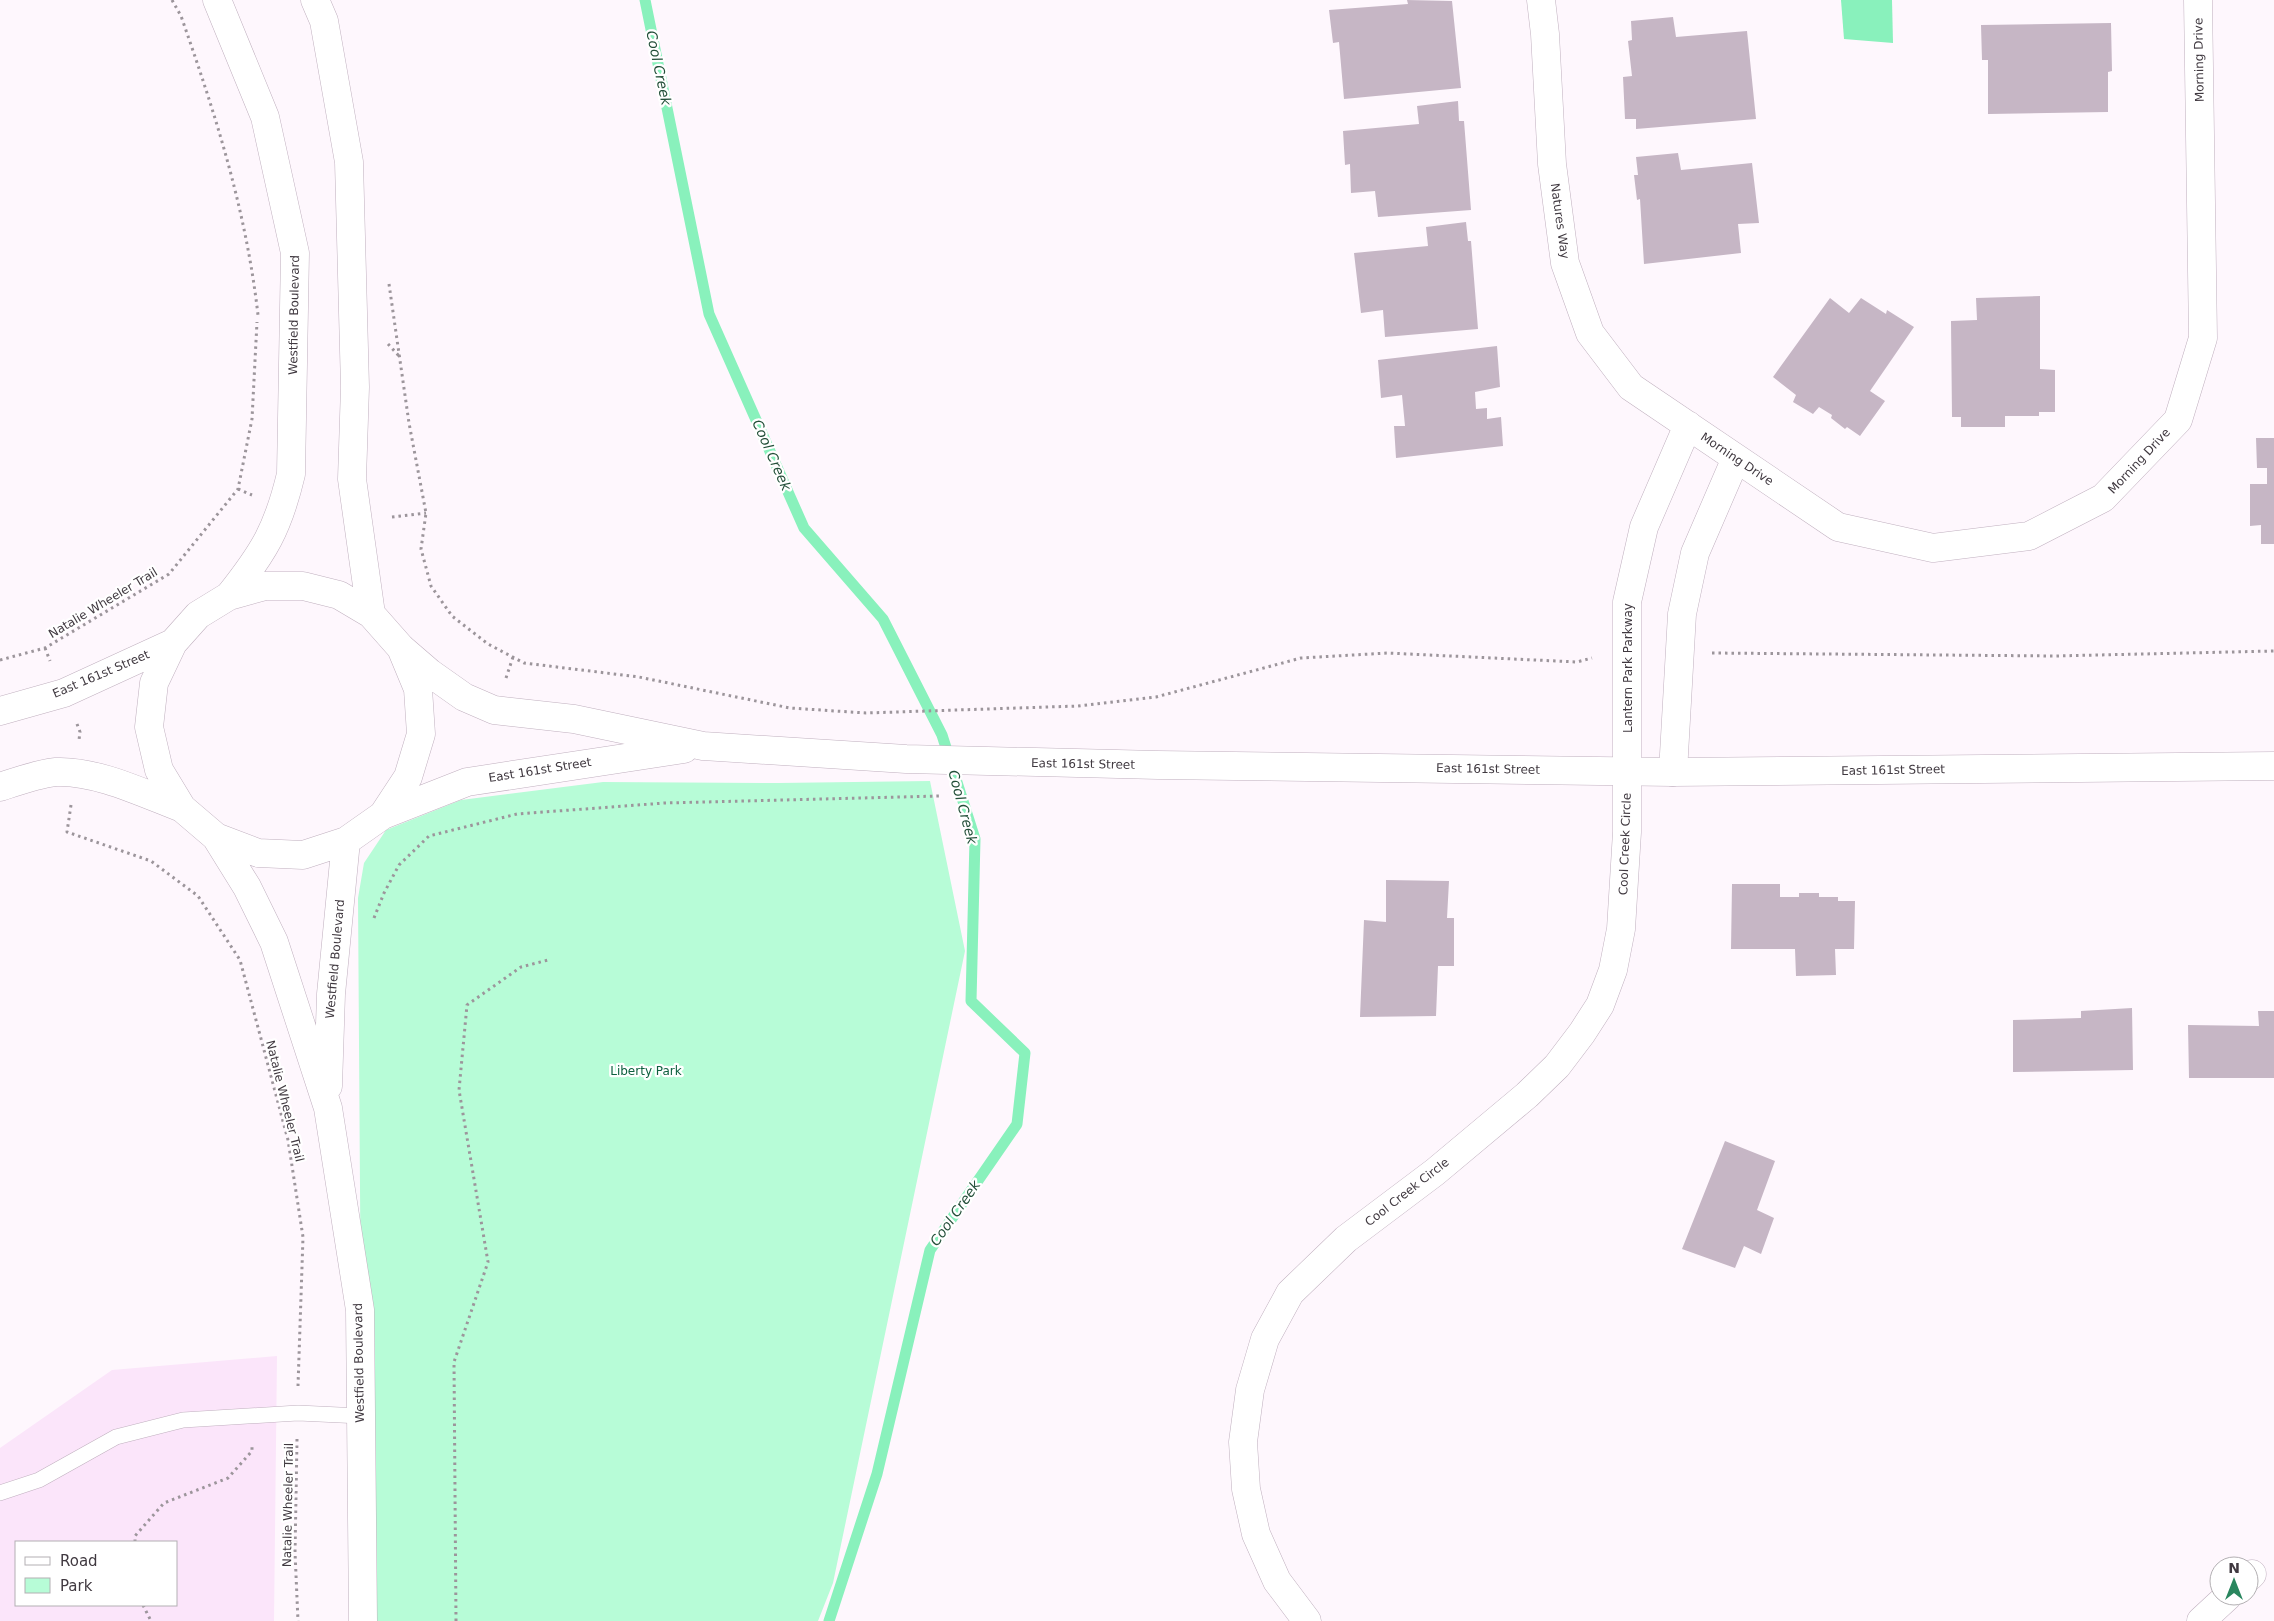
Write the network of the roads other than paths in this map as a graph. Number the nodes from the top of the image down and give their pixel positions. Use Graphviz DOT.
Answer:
graph roads {
  1 [pos="217,0"];
  2 [pos="315,0"];
  3 [pos="1540,0"];
  4 [pos="2198,0"];
  5 [pos="1688,425"];
  6 [pos="1736,458"];
  7 [pos="229,596"];
  8 [pos="370,614"];
  9 [pos="173,643"];
  10 [pos="401,648"];
  11 [pos="0,711"];
  12 [pos="703,746"];
  13 [pos="2274,766"];
  14 [pos="1628,771"];
  15 [pos="1673,772"];
  16 [pos="0,787"];
  17 [pos="182,808"];
  18 [pos="383,815"];
  19 [pos="216,837"];
  20 [pos="346,841"];
  21 [pos="328,1108"];
  22 [pos="361,1416"];
  23 [pos="0,1494"];
  24 [pos="2217,1606"];
  25 [pos="363,1621"];
  26 [pos="1307,1621"];
  27 [pos="2200,1621"];
  1 -- 7 [label="street, Westfield Boulevard"];
  2 -- 8 [label="street"];
  3 -- 5 [label="street, Natures Way"];
  4 -- 6 [label="street, Morning Drive"];
  5 -- 6 [label="street, Morning Drive"];
  5 -- 14 [label="street, Lantern Park Parkway"];
  6 -- 15 [label="street"];
  7 -- 8 [label="street"];
  7 -- 9 [label="street"];
  8 -- 10 [label="street"];
  9 -- 11 [label="street, East 161st Street"];
  9 -- 17 [label="street"];
  10 -- 12 [label="street, East 161st Street"];
  10 -- 18 [label="street"];
  12 -- 14 [label="street, East 161st Street"];
  12 -- 18 [label="street, East 161st Street"];
  13 -- 15 [label="street, East 161st Street"];
  14 -- 15 [label="street, East 161st Street"];
  14 -- 26 [label="street, Cool Creek Circle"];
  16 -- 17 [label="street"];
  17 -- 19 [label="street"];
  18 -- 20 [label="street"];
  19 -- 20 [label="street"];
  19 -- 21 [label="street, Westfield Boulevard"];
  20 -- 21 [label="street, Westfield Boulevard"];
  21 -- 22 [label="street, Westfield Boulevard"];
  22 -- 23 [label="lane"];
  22 -- 25 [label="street, Westfield Boulevard"];
  24 -- 27 [label="street"];
}
